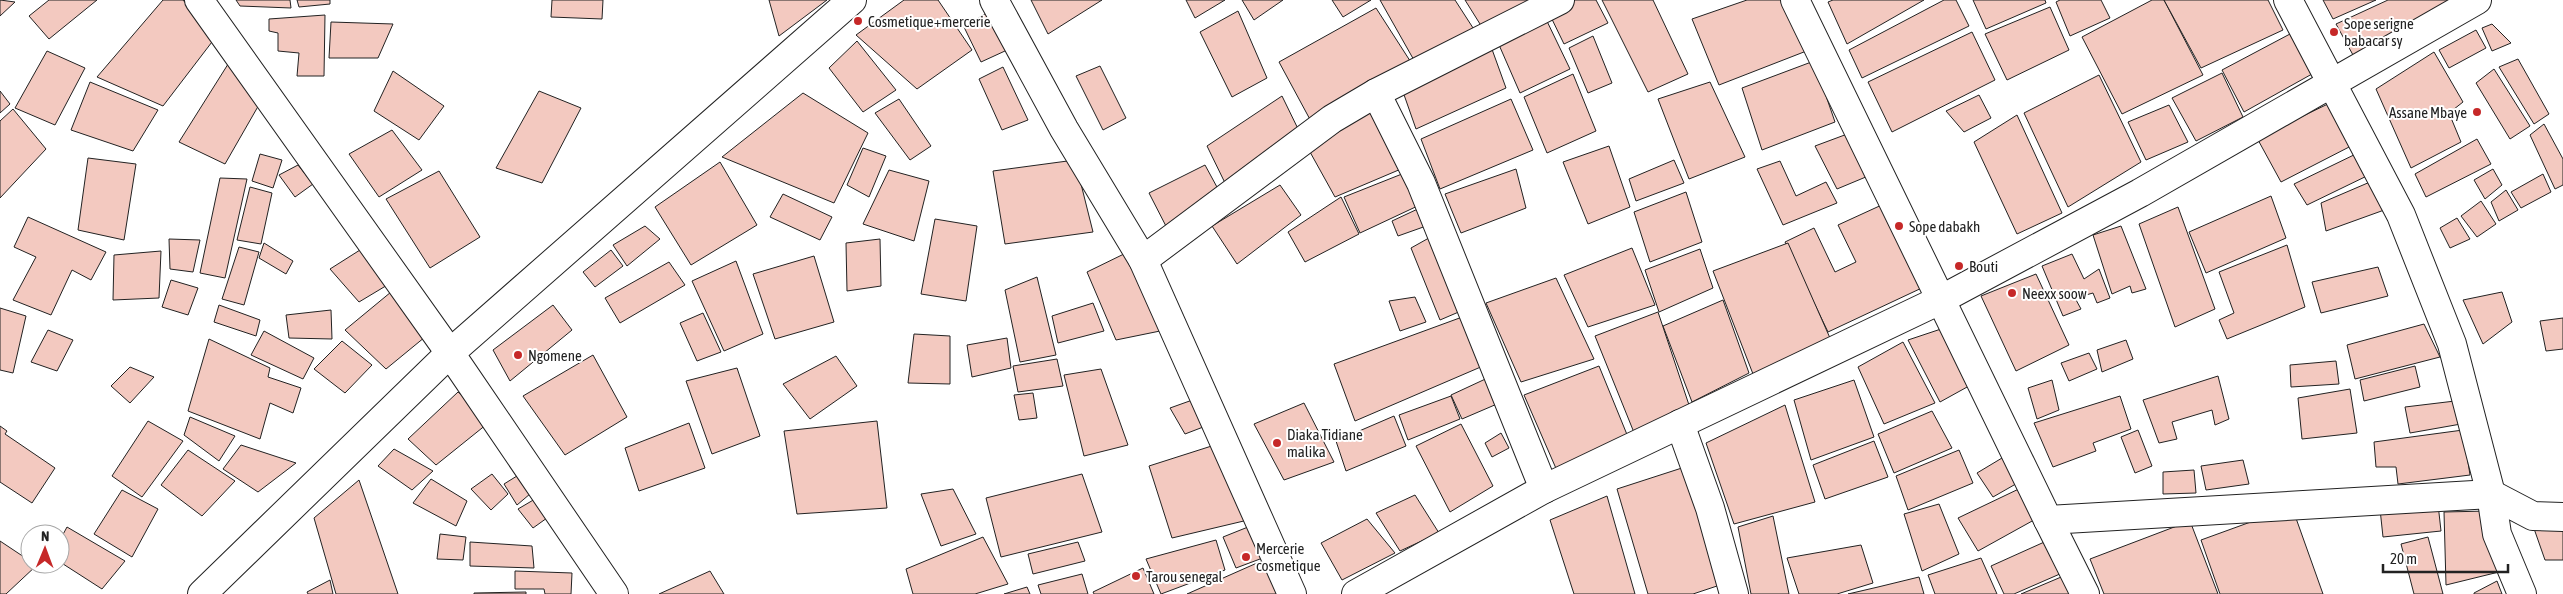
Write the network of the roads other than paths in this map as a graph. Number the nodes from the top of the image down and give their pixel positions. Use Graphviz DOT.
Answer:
graph roads {
  1 [pos="199,0"];
  2 [pos="852,0"];
  3 [pos="994,0"];
  4 [pos="1560,0"];
  5 [pos="1795,0"];
  6 [pos="2288,0"];
  7 [pos="2477,0"];
  8 [pos="2332,84"];
  9 [pos="1376,93"];
  10 [pos="1143,260"];
  11 [pos="1940,300"];
  12 [pos="450,353"];
  13 [pos="1680,424"];
  14 [pos="1544,489"];
  15 [pos="2491,494"];
  16 [pos="2563,517"];
  17 [pos="2048,520"];
  18 [pos="202,594"];
  19 [pos="614,594"];
  20 [pos="1292,594"];
  21 [pos="1356,594"];
  22 [pos="1734,594"];
  23 [pos="2085,594"];
  24 [pos="2522,594"];
  1 -- 12 [label="street"];
  2 -- 12 [label="street"];
  3 -- 10 [label="street"];
  4 -- 9 [label="street"];
  5 -- 11 [label="street"];
  6 -- 8 [label="street"];
  7 -- 8 [label="street"];
  8 -- 11 [label="street"];
  8 -- 15 [label="street"];
  9 -- 10 [label="street"];
  9 -- 14 [label="street"];
  10 -- 20 [label="street"];
  11 -- 13 [label="street"];
  11 -- 17 [label="street"];
  12 -- 18 [label="street"];
  12 -- 19 [label="street"];
  13 -- 14 [label="street"];
  13 -- 22 [label="street"];
  14 -- 21 [label="street"];
  15 -- 16 [label="street"];
  15 -- 17 [label="street"];
  15 -- 24 [label="street"];
  17 -- 23 [label="street"];
}
